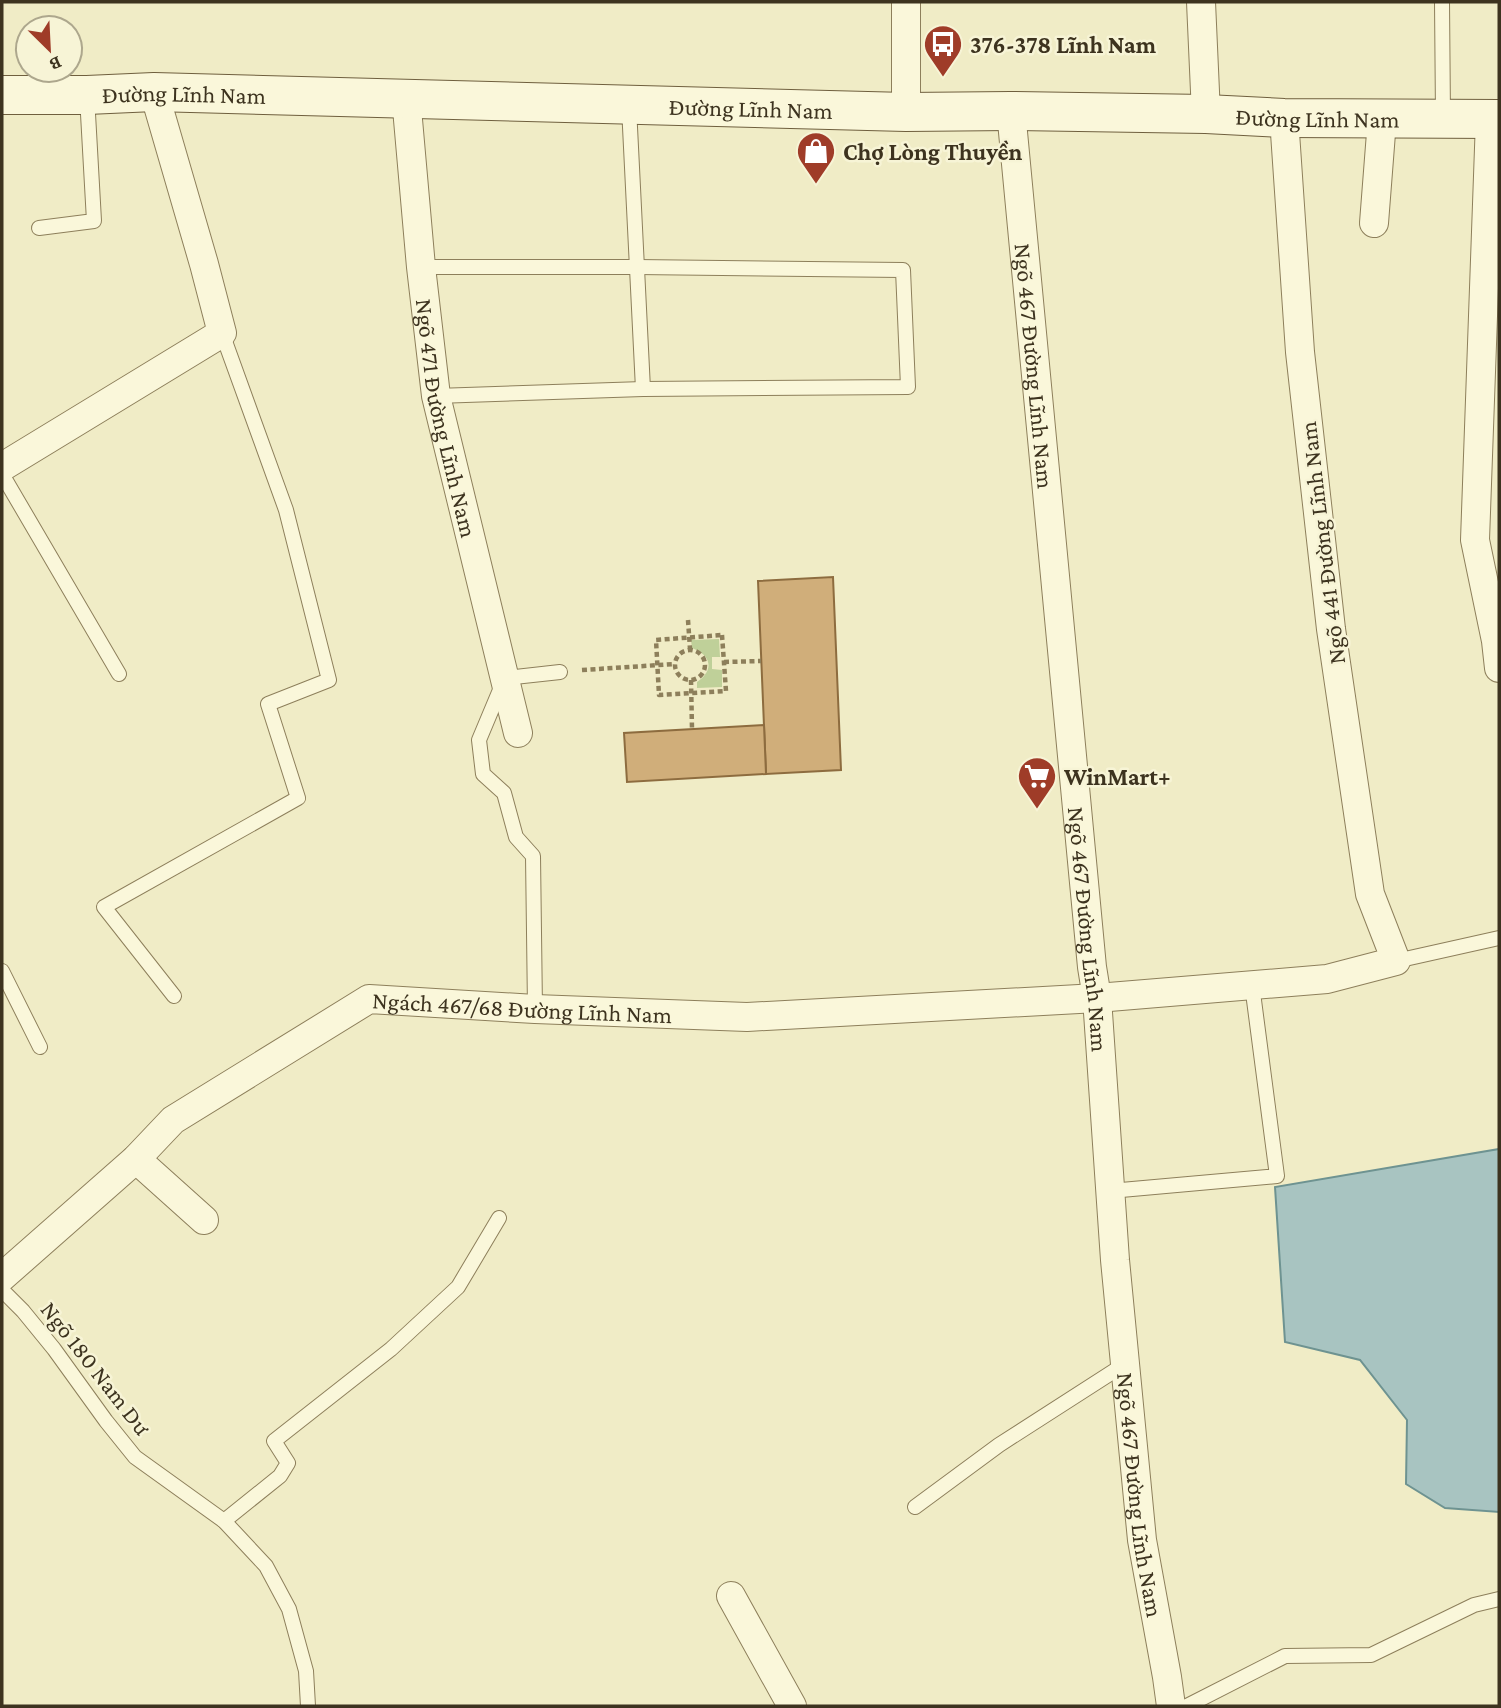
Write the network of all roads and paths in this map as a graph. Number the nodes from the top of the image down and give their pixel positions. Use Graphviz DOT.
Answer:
graph roads {
  1 [pos="906,2"];
  2 [pos="1201,2"];
  3 [pos="1441,2"];
  4 [pos="153,92"];
  5 [pos="2,94"];
  6 [pos="87,95"];
  7 [pos="406,97"];
  8 [pos="629,105"];
  9 [pos="1011,111"];
  10 [pos="906,112"];
  11 [pos="1206,114"];
  12 [pos="1284,118"];
  13 [pos="1382,120"];
  14 [pos="1443,120"];
  15 [pos="1495,120"];
  16 [pos="1374,223"];
  17 [pos="39,228"];
  18 [pos="421,267"];
  19 [pos="637,267"];
  20 [pos="222,333"];
  21 [pos="643,388"];
  22 [pos="436,396"];
  23 [pos="2,467"];
  24 [pos="2,474"];
  25 [pos="688,620"];
  26 [pos="689,638"];
  27 [pos="690,649"];
  28 [pos="761,661"];
  29 [pos="724,662"];
  30 [pos="675,664"];
  31 [pos="658,665"];
  32 [pos="1499,665"];
  33 [pos="560,672"];
  34 [pos="119,674"];
  35 [pos="505,678"];
  36 [pos="691,680"];
  37 [pos="691,693"];
  38 [pos="692,729"];
  39 [pos="517,733"];
  40 [pos="1499,938"];
  41 [pos="1396,961"];
  42 [pos="2,971"];
  43 [pos="1252,985"];
  44 [pos="174,996"];
  45 [pos="1097,998"];
  46 [pos="535,1009"];
  47 [pos="40,1046"];
  48 [pos="136,1159"];
  49 [pos="1110,1191"];
  50 [pos="499,1218"];
  51 [pos="204,1220"];
  52 [pos="2,1277"];
  53 [pos="2,1290"];
  54 [pos="1125,1364"];
  55 [pos="915,1507"];
  56 [pos="225,1521"];
  57 [pos="731,1596"];
  58 [pos="1499,1600"];
  59 [pos="308,1706"];
  60 [pos="792,1706"];
  61 [pos="1171,1706"];
  62 [pos="1187,1706"];
  1 -- 10 [label="street"];
  2 -- 11 [label="street"];
  3 -- 14 [label="lane"];
  4 -- 6 [label="main road, Đường Lĩnh Nam"];
  4 -- 7 [label="main road, Đường Lĩnh Nam"];
  4 -- 20 [label="street"];
  5 -- 6 [label="main road, Đường Lĩnh Nam"];
  6 -- 17 [label="lane"];
  7 -- 8 [label="main road, Đường Lĩnh Nam"];
  7 -- 18 [label="street, Ngõ 471 Đường Lĩnh Nam"];
  8 -- 10 [label="main road, Đường Lĩnh Nam"];
  8 -- 19 [label="lane"];
  9 -- 10 [label="main road, Đường Lĩnh Nam"];
  9 -- 11 [label="main road, Đường Lĩnh Nam"];
  9 -- 45 [label="street, Ngõ 467 Đường Lĩnh Nam"];
  11 -- 12 [label="main road, Đường Lĩnh Nam"];
  12 -- 13 [label="main road, Đường Lĩnh Nam"];
  12 -- 41 [label="street, Ngõ 441 Đường Lĩnh Nam"];
  13 -- 14 [label="main road, Đường Lĩnh Nam"];
  13 -- 16 [label="street"];
  14 -- 15 [label="main road, Đường Lĩnh Nam"];
  15 -- 32 [label="street"];
  18 -- 19 [label="lane"];
  18 -- 22 [label="street, Ngõ 471 Đường Lĩnh Nam"];
  19 -- 21 [label="lane"];
  19 -- 21 [label="lane"];
  20 -- 23 [label="street"];
  20 -- 44 [label="lane"];
  21 -- 22 [label="lane"];
  22 -- 35 [label="street, Ngõ 471 Đường Lĩnh Nam"];
  24 -- 34 [label="lane"];
  25 -- 26 [label="path"];
  26 -- 27 [label="path"];
  26 -- 29 [label="path"];
  26 -- 31 [label="path"];
  27 -- 30 [label="path"];
  27 -- 36 [label="path"];
  28 -- 29 [label="path"];
  29 -- 37 [label="path"];
  30 -- 31 [label="path"];
  30 -- 36 [label="path"];
  31 -- 33 [label="path"];
  31 -- 37 [label="path"];
  33 -- 35 [label="lane"];
  35 -- 39 [label="street, Ngõ 471 Đường Lĩnh Nam"];
  35 -- 46 [label="lane"];
  36 -- 37 [label="path"];
  37 -- 38 [label="path"];
  40 -- 41 [label="lane"];
  41 -- 43 [label="street, Ngách 467/68 Đường Lĩnh Nam"];
  42 -- 47 [label="lane"];
  43 -- 45 [label="street, Ngách 467/68 Đường Lĩnh Nam"];
  43 -- 49 [label="lane"];
  45 -- 46 [label="street, Ngách 467/68 Đường Lĩnh Nam"];
  45 -- 49 [label="street, Ngõ 467 Đường Lĩnh Nam"];
  46 -- 48 [label="street, Ngách 467/68 Đường Lĩnh Nam"];
  48 -- 51 [label="street"];
  48 -- 52 [label="street, Ngách 467/68 Đường Lĩnh Nam"];
  49 -- 54 [label="street, Ngõ 467 Đường Lĩnh Nam"];
  50 -- 56 [label="lane"];
  53 -- 56 [label="lane, Ngõ 180 Nam Dư"];
  54 -- 55 [label="lane"];
  54 -- 61 [label="street, Ngõ 467 Đường Lĩnh Nam"];
  56 -- 59 [label="lane, Ngõ 180 Nam Dư"];
  57 -- 60 [label="street"];
  58 -- 62 [label="lane"];
}
